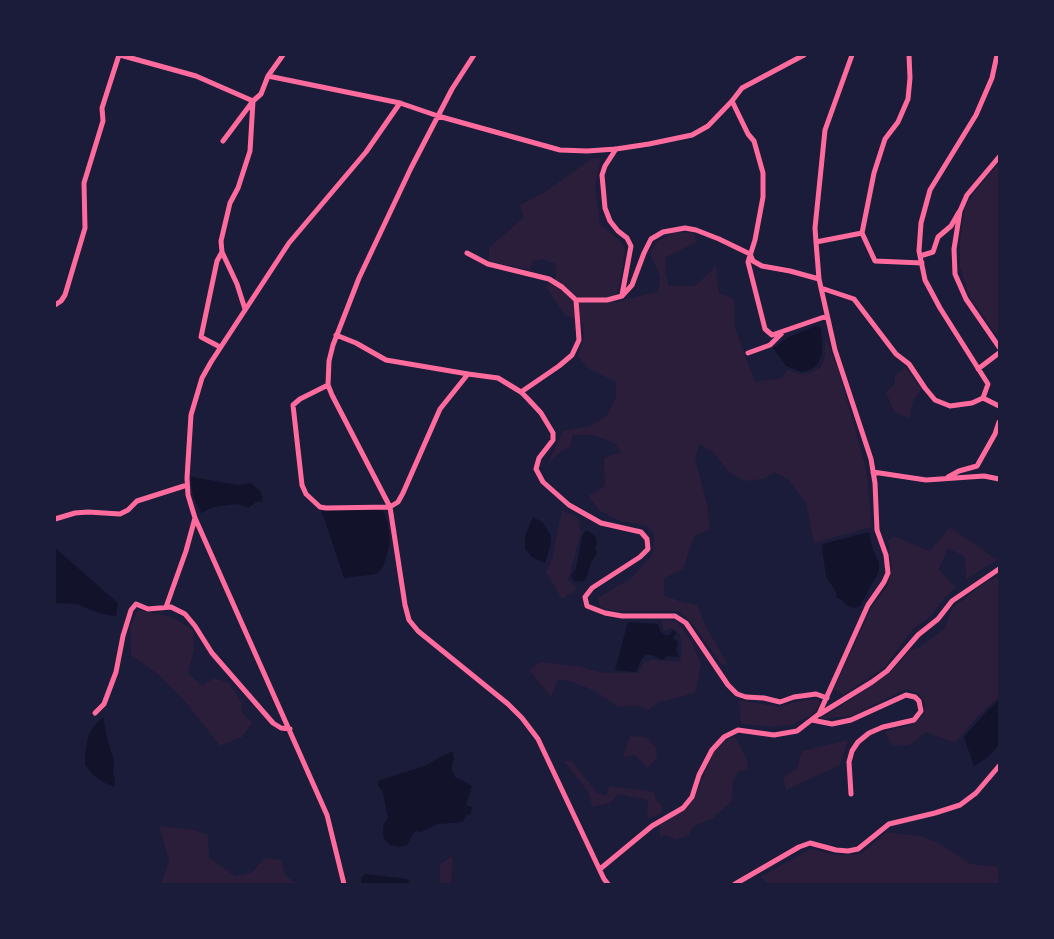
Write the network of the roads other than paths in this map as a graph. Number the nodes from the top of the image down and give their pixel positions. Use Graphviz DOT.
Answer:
graph roads {
  1 [pos="119,55"];
  2 [pos="283,55"];
  3 [pos="474,55"];
  4 [pos="804,55"];
  5 [pos="852,55"];
  6 [pos="909,55"];
  7 [pos="997,55"];
  8 [pos="268,76"];
  9 [pos="253,101"];
  10 [pos="732,101"];
  11 [pos="400,103"];
  12 [pos="438,116"];
  13 [pos="223,142"];
  14 [pos="616,149"];
  15 [pos="999,156"];
  16 [pos="960,211"];
  17 [pos="862,234"];
  18 [pos="816,242"];
  19 [pos="222,252"];
  20 [pos="467,253"];
  21 [pos="750,254"];
  22 [pos="920,256"];
  23 [pos="922,263"];
  24 [pos="819,279"];
  25 [pos="821,288"];
  26 [pos="622,296"];
  27 [pos="576,300"];
  28 [pos="55,305"];
  29 [pos="245,309"];
  30 [pos="827,316"];
  31 [pos="783,332"];
  32 [pos="336,336"];
  33 [pos="220,347"];
  34 [pos="999,347"];
  35 [pos="748,353"];
  36 [pos="999,353"];
  37 [pos="978,369"];
  38 [pos="468,374"];
  39 [pos="328,385"];
  40 [pos="521,392"];
  41 [pos="983,398"];
  42 [pos="999,406"];
  43 [pos="999,422"];
  44 [pos="873,472"];
  45 [pos="999,478"];
  46 [pos="946,479"];
  47 [pos="184,486"];
  48 [pos="390,507"];
  49 [pos="195,518"];
  50 [pos="55,519"];
  51 [pos="999,569"];
  52 [pos="166,607"];
  53 [pos="827,698"];
  54 [pos="95,713"];
  55 [pos="819,714"];
  56 [pos="812,720"];
  57 [pos="290,730"];
  58 [pos="999,766"];
  59 [pos="851,794"];
  60 [pos="600,869"];
  61 [pos="344,884"];
  62 [pos="608,884"];
  63 [pos="736,884"];
  1 -- 9 [label="street"];
  1 -- 28 [label="street"];
  2 -- 8 [label="street"];
  3 -- 12 [label="street"];
  4 -- 10 [label="street"];
  5 -- 18 [label="street"];
  6 -- 17 [label="street"];
  7 -- 22 [label="street"];
  8 -- 9 [label="street"];
  8 -- 11 [label="street"];
  9 -- 13 [label="street"];
  9 -- 19 [label="street"];
  10 -- 14 [label="street"];
  10 -- 21 [label="street"];
  11 -- 12 [label="street"];
  11 -- 29 [label="street"];
  12 -- 14 [label="street"];
  12 -- 32 [label="street"];
  14 -- 26 [label="street"];
  15 -- 16 [label="street"];
  16 -- 22 [label="street"];
  16 -- 34 [label="street"];
  17 -- 18 [label="street"];
  17 -- 23 [label="street"];
  18 -- 24 [label="street"];
  19 -- 29 [label="street"];
  19 -- 33 [label="street"];
  20 -- 27 [label="street"];
  21 -- 24 [label="street"];
  21 -- 26 [label="street"];
  21 -- 31 [label="street"];
  22 -- 23 [label="street"];
  23 -- 37 [label="street"];
  24 -- 25 [label="street"];
  25 -- 30 [label="street"];
  25 -- 41 [label="street"];
  26 -- 27 [label="street"];
  27 -- 40 [label="street"];
  29 -- 33 [label="street"];
  30 -- 31 [label="street"];
  30 -- 44 [label="street"];
  31 -- 35 [label="street"];
  32 -- 38 [label="street"];
  32 -- 39 [label="street"];
  33 -- 49 [label="street"];
  36 -- 37 [label="street"];
  37 -- 41 [label="street"];
  38 -- 40 [label="street"];
  38 -- 48 [label="street"];
  39 -- 48 [label="street"];
  39 -- 48 [label="street"];
  40 -- 53 [label="street"];
  41 -- 42 [label="street"];
  43 -- 46 [label="street"];
  44 -- 46 [label="street"];
  44 -- 53 [label="street"];
  45 -- 46 [label="street"];
  47 -- 50 [label="street"];
  48 -- 60 [label="street"];
  49 -- 52 [label="street"];
  49 -- 57 [label="street"];
  51 -- 55 [label="street"];
  52 -- 54 [label="street"];
  52 -- 57 [label="street"];
  53 -- 55 [label="street"];
  55 -- 56 [label="street"];
  56 -- 59 [label="street"];
  56 -- 60 [label="street"];
  57 -- 61 [label="street"];
  58 -- 63 [label="street"];
  60 -- 62 [label="street"];
}
